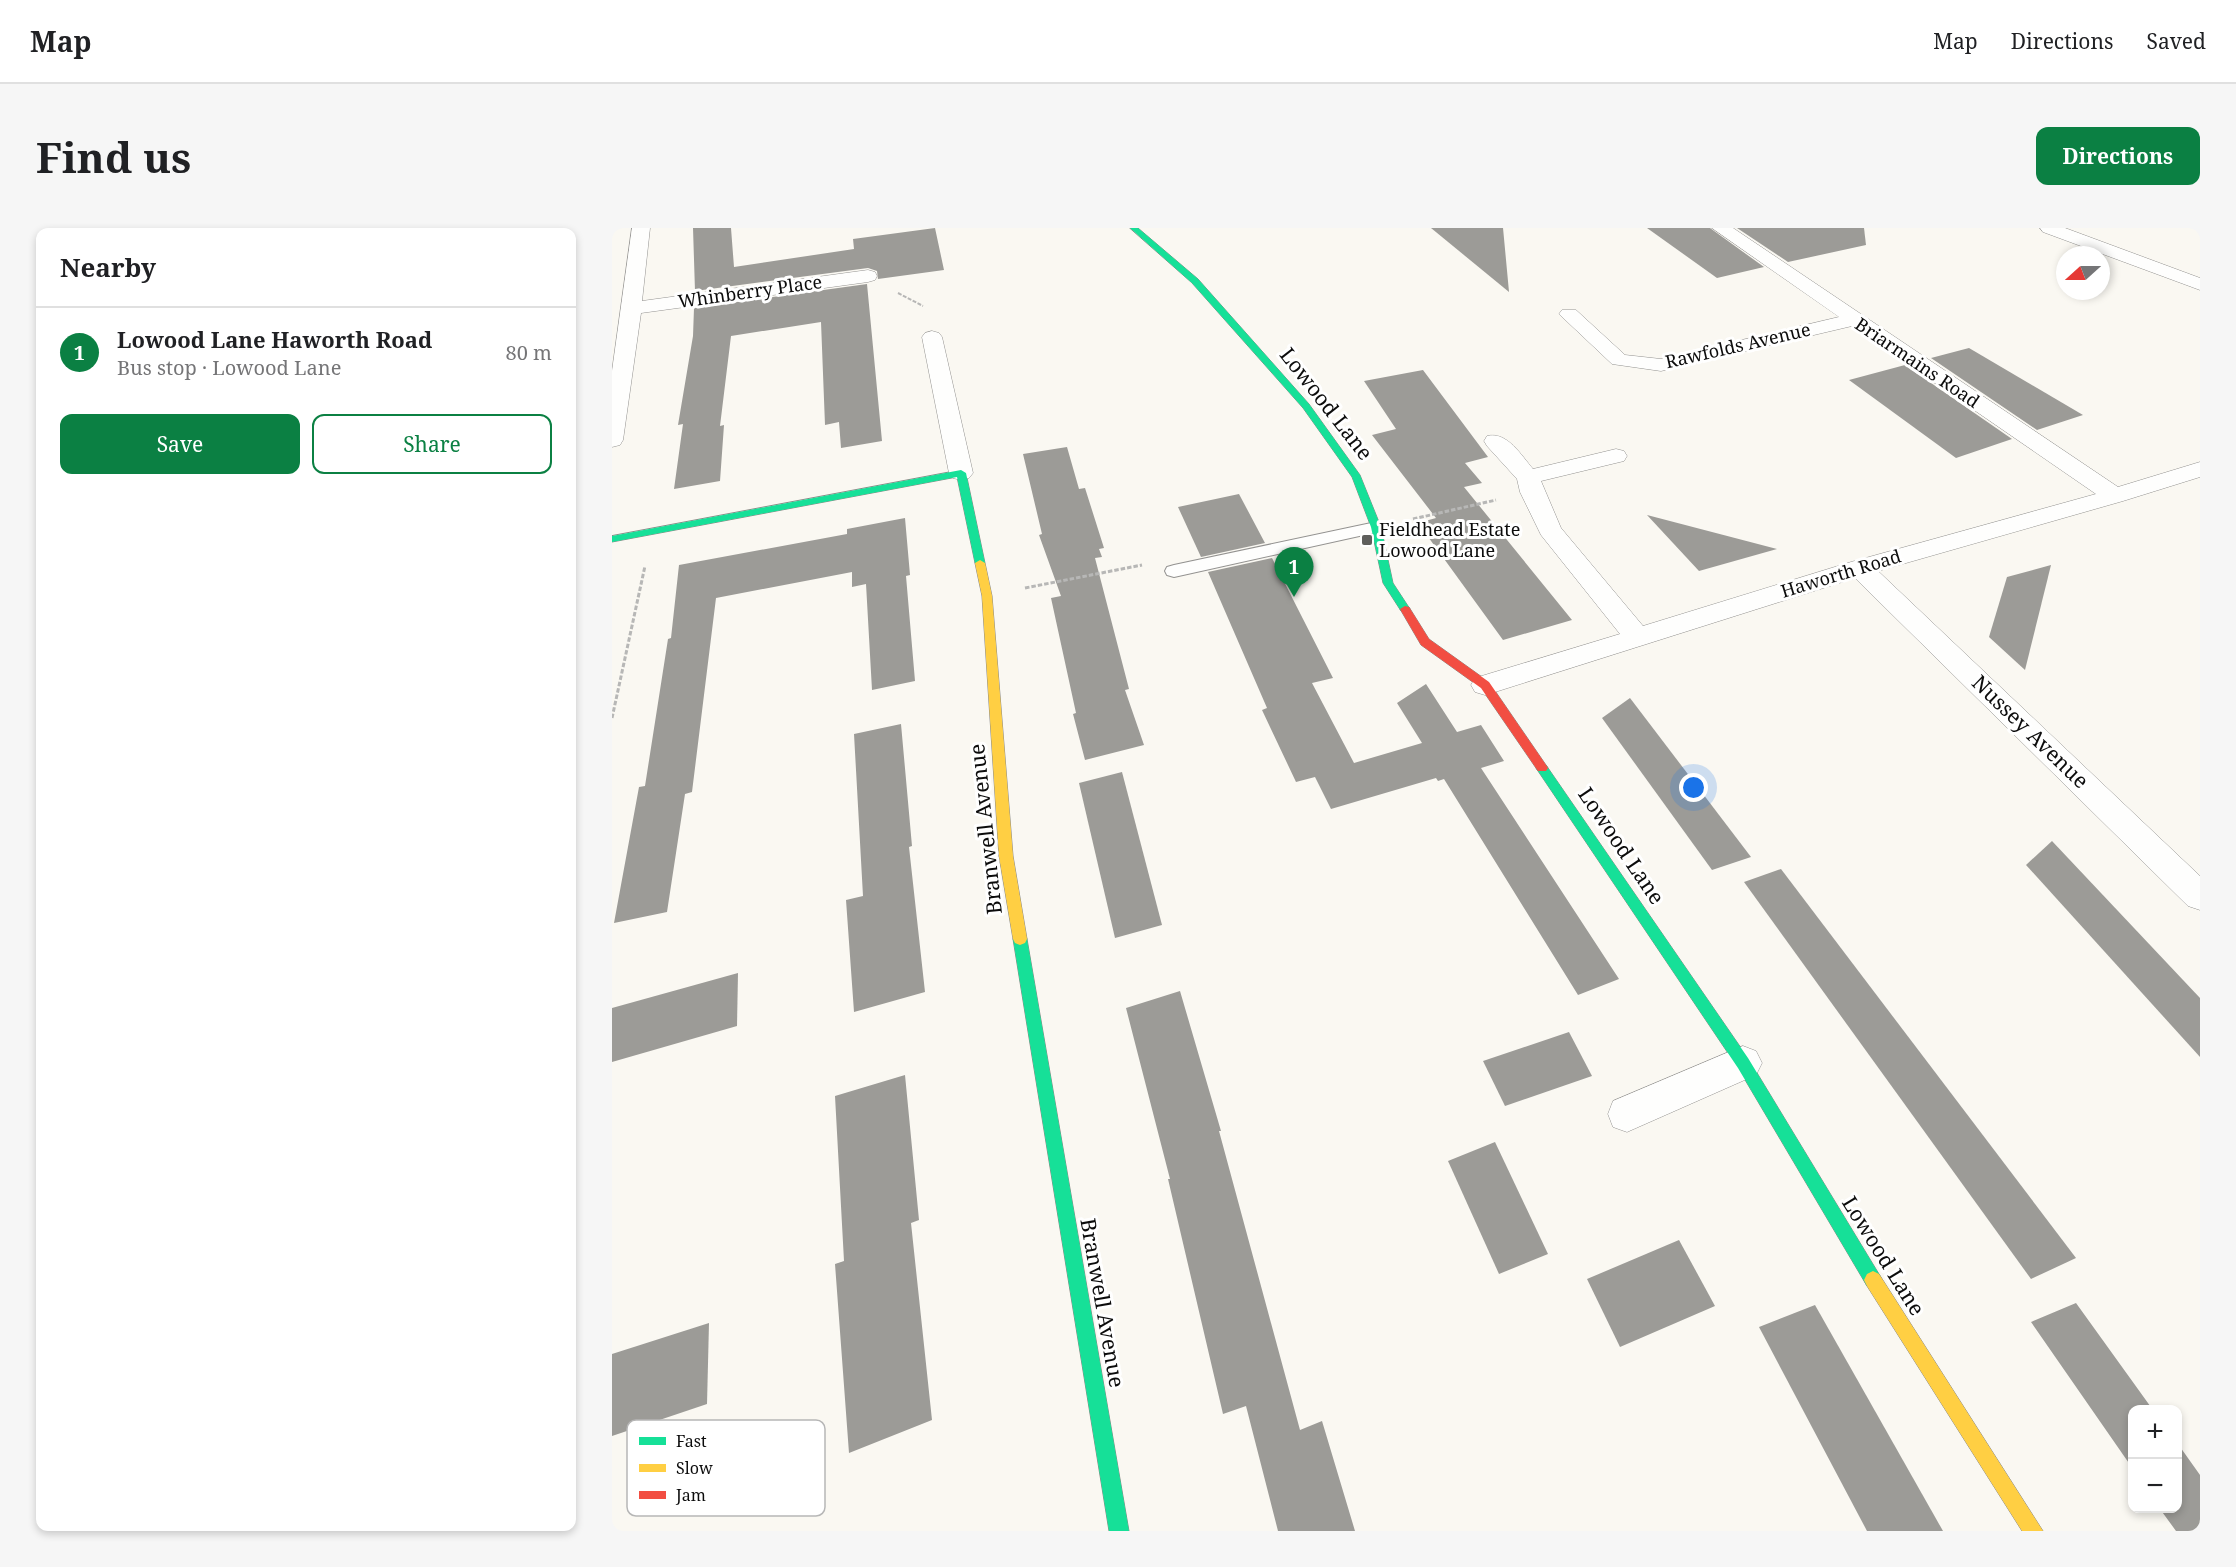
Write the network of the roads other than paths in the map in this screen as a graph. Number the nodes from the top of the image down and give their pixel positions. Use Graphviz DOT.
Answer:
graph roads {
  1 [pos="641,228"];
  2 [pos="1134,228"];
  3 [pos="1720,228"];
  4 [pos="2049,228"];
  5 [pos="868,276"];
  6 [pos="2200,284"];
  7 [pos="632,308"];
  8 [pos="1569,314"];
  9 [pos="1852,320"];
  10 [pos="932,337"];
  11 [pos="612,433"];
  12 [pos="1495,441"];
  13 [pos="1616,456"];
  14 [pos="2200,469"];
  15 [pos="962,473"];
  16 [pos="1530,484"];
  17 [pos="2115,496"];
  18 [pos="1376,527"];
  19 [pos="612,539"];
  20 [pos="1860,567"];
  21 [pos="1174,571"];
  22 [pos="1637,637"];
  23 [pos="1485,685"];
  24 [pos="2200,897"];
  25 [pos="1743,1063"];
  26 [pos="1627,1114"];
  27 [pos="1119,1531"];
  28 [pos="2033,1531"];
  1 -- 7 [label="street"];
  2 -- 18 [label="street, Lowood Lane"];
  3 -- 9 [label="street, Briarmains Road"];
  4 -- 6 [label="street"];
  5 -- 7 [label="street, Whinberry Place"];
  7 -- 11 [label="street"];
  8 -- 9 [label="street, Rawfolds Avenue"];
  9 -- 17 [label="street, Briarmains Road"];
  10 -- 15 [label="street"];
  12 -- 16 [label="street"];
  13 -- 16 [label="street"];
  14 -- 17 [label="street, Haworth Road"];
  15 -- 19 [label="street"];
  15 -- 27 [label="street, Branwell Avenue"];
  16 -- 22 [label="street"];
  17 -- 20 [label="street, Haworth Road"];
  18 -- 21 [label="lane"];
  18 -- 23 [label="street, Lowood Lane"];
  20 -- 22 [label="street, Haworth Road"];
  20 -- 24 [label="street, Nussey Avenue"];
  22 -- 23 [label="street, Haworth Road"];
  23 -- 25 [label="street, Lowood Lane"];
  25 -- 26 [label="street"];
  25 -- 28 [label="street, Lowood Lane"];
}
